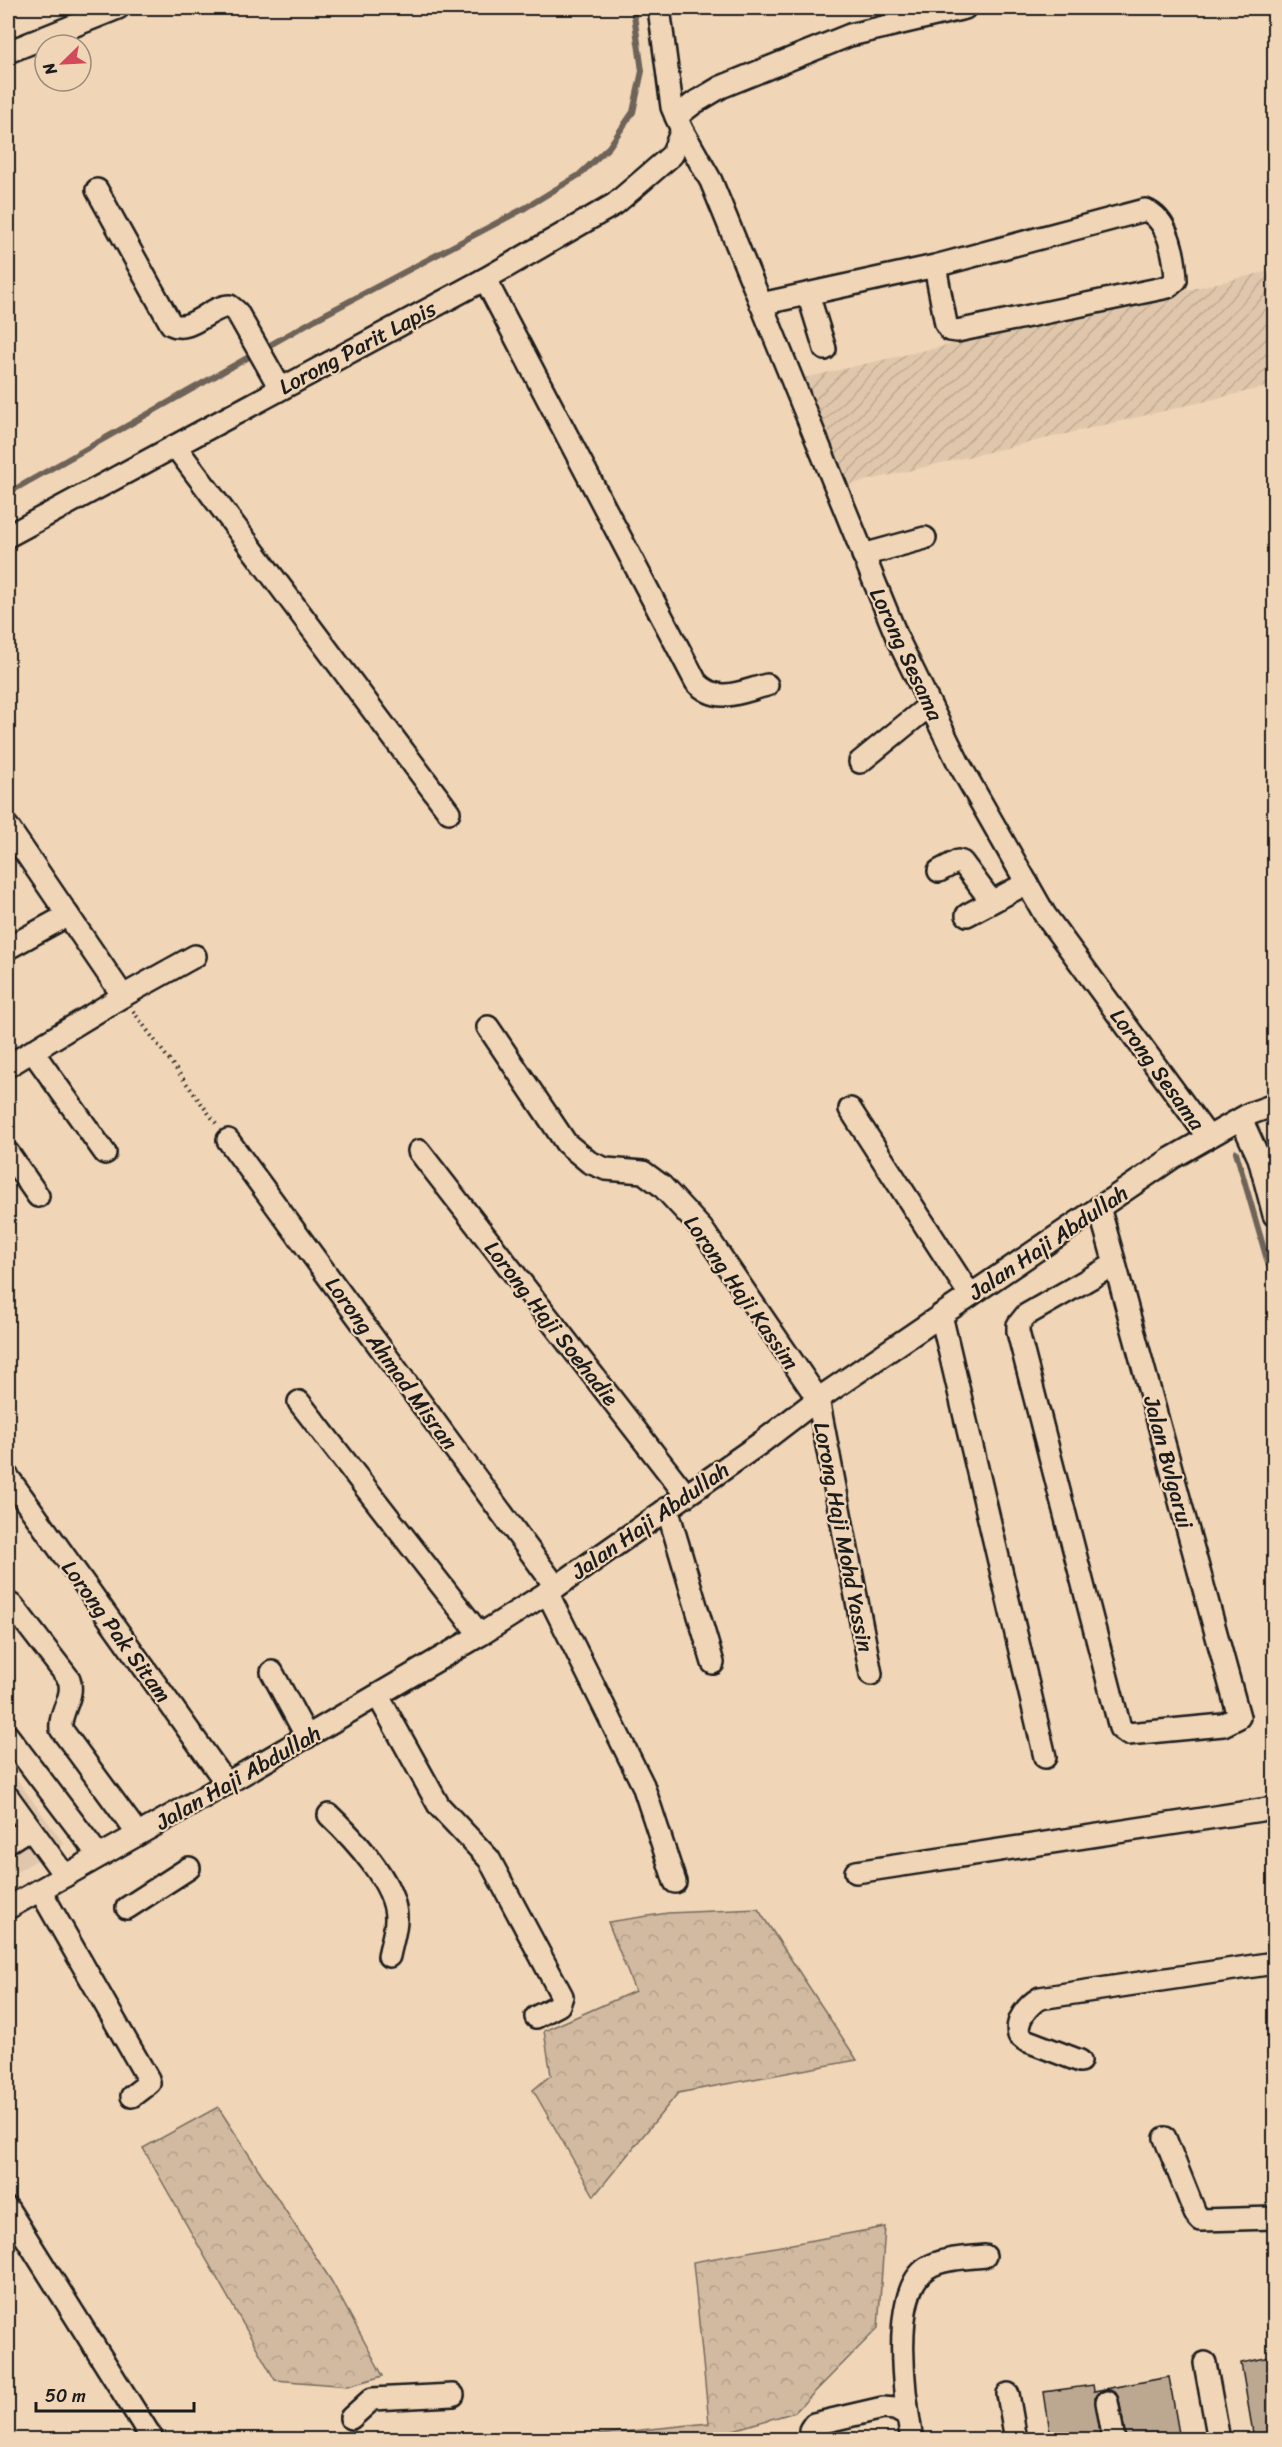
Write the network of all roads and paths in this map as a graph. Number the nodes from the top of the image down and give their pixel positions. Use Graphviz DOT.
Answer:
graph roads {
  1 [pos="118,8"];
  2 [pos="659,8"];
  3 [pos="965,8"];
  4 [pos="8,52"];
  5 [pos="679,124"];
  6 [pos="97,190"];
  7 [pos="935,266"];
  8 [pos="485,279"];
  9 [pos="808,294"];
  10 [pos="761,304"];
  11 [pos="825,349"];
  12 [pos="280,388"];
  13 [pos="175,446"];
  14 [pos="8,536"];
  15 [pos="925,538"];
  16 [pos="863,555"];
  17 [pos="767,685"];
  18 [pos="930,705"];
  19 [pos="860,762"];
  20 [pos="449,812"];
  21 [pos="10,837"];
  22 [pos="939,871"];
  23 [pos="1027,882"];
  24 [pos="991,901"];
  25 [pos="68,915"];
  26 [pos="968,915"];
  27 [pos="8,948"];
  28 [pos="195,956"];
  29 [pos="123,996"];
  30 [pos="488,1027"];
  31 [pos="33,1052"];
  32 [pos="8,1066"];
  33 [pos="1275,1105"];
  34 [pos="850,1110"];
  35 [pos="1241,1119"];
  36 [pos="1208,1137"];
  37 [pos="228,1140"];
  38 [pos="419,1151"];
  39 [pos="8,1153"];
  40 [pos="105,1153"];
  41 [pos="38,1196"];
  42 [pos="1099,1207"];
  43 [pos="1275,1215"];
  44 [pos="1115,1264"];
  45 [pos="970,1295"];
  46 [pos="941,1315"];
  47 [pos="818,1399"];
  48 [pos="299,1402"];
  49 [pos="8,1477"];
  50 [pos="686,1495"];
  51 [pos="667,1508"];
  52 [pos="551,1590"];
  53 [pos="8,1603"];
  54 [pos="480,1635"];
  55 [pos="713,1663"];
  56 [pos="272,1672"];
  57 [pos="871,1674"];
  58 [pos="378,1696"];
  59 [pos="8,1736"];
  60 [pos="308,1737"];
  61 [pos="1045,1757"];
  62 [pos="227,1784"];
  63 [pos="8,1797"];
  64 [pos="1275,1808"];
  65 [pos="329,1815"];
  66 [pos="30,1828"];
  67 [pos="138,1834"];
  68 [pos="8,1842"];
  69 [pos="99,1856"];
  70 [pos="189,1868"];
  71 [pos="856,1872"];
  72 [pos="65,1876"];
  73 [pos="675,1882"];
  74 [pos="40,1890"];
  75 [pos="8,1908"];
  76 [pos="127,1908"];
  77 [pos="389,1956"];
  78 [pos="1275,1963"];
  79 [pos="536,2017"];
  80 [pos="1080,2061"];
  81 [pos="132,2096"];
  82 [pos="1165,2138"];
  83 [pos="8,2209"];
  84 [pos="1275,2218"];
  85 [pos="985,2256"];
  86 [pos="1205,2363"];
  87 [pos="1008,2394"];
  88 [pos="453,2395"];
  89 [pos="1107,2402"];
  90 [pos="908,2416"];
  91 [pos="351,2418"];
  92 [pos="153,2439"];
  93 [pos="811,2439"];
  94 [pos="912,2439"];
  95 [pos="1016,2439"];
  96 [pos="1114,2439"];
  97 [pos="1219,2439"];
  1 -- 4 [label="street"];
  2 -- 5 [label="street, Lorong Sesama"];
  3 -- 5 [label="street"];
  5 -- 8 [label="street, Lorong Parit Lapis"];
  5 -- 10 [label="street, Lorong Sesama"];
  6 -- 12 [label="street"];
  7 -- 7 [label="street"];
  7 -- 9 [label="street"];
  8 -- 12 [label="street, Lorong Parit Lapis"];
  8 -- 17 [label="street"];
  9 -- 10 [label="street"];
  9 -- 11 [label="street"];
  10 -- 16 [label="street, Lorong Sesama"];
  12 -- 13 [label="street, Lorong Parit Lapis"];
  13 -- 14 [label="street, Lorong Parit Lapis"];
  13 -- 20 [label="street"];
  15 -- 16 [label="street"];
  16 -- 18 [label="street, Lorong Sesama"];
  18 -- 19 [label="street"];
  18 -- 23 [label="street, Lorong Sesama"];
  21 -- 25 [label="street"];
  22 -- 24 [label="street"];
  23 -- 24 [label="street"];
  23 -- 36 [label="street, Lorong Sesama"];
  24 -- 26 [label="street"];
  25 -- 27 [label="street"];
  25 -- 29 [label="street"];
  28 -- 29 [label="street"];
  29 -- 31 [label="street"];
  29 -- 37 [label="path"];
  30 -- 47 [label="street, Lorong Haji Kassim"];
  31 -- 32 [label="street"];
  31 -- 40 [label="street"];
  33 -- 35 [label="street, Jalan Haji Abdullah"];
  34 -- 45 [label="street"];
  35 -- 36 [label="street, Jalan Haji Abdullah"];
  35 -- 43 [label="street"];
  36 -- 42 [label="street, Jalan Haji Abdullah"];
  37 -- 52 [label="street, Lorong Ahmad Misran"];
  38 -- 50 [label="street, Lorong Haji Soehadie"];
  39 -- 41 [label="street"];
  42 -- 44 [label="street, Jalan Bvlgarui"];
  42 -- 45 [label="street, Jalan Haji Abdullah"];
  44 -- 44 [label="street, Jalan Bvlgarui"];
  45 -- 46 [label="street, Jalan Haji Abdullah"];
  46 -- 47 [label="street, Jalan Haji Abdullah"];
  46 -- 61 [label="street"];
  47 -- 50 [label="street, Jalan Haji Abdullah"];
  47 -- 57 [label="street, Lorong Haji Mohd Yassin"];
  48 -- 54 [label="street"];
  49 -- 62 [label="street, Lorong Pak Sitam"];
  50 -- 51 [label="street, Jalan Haji Abdullah"];
  51 -- 52 [label="street, Jalan Haji Abdullah"];
  51 -- 55 [label="street"];
  52 -- 54 [label="street, Jalan Haji Abdullah"];
  52 -- 73 [label="street, Lorong Ahmad Misran"];
  53 -- 67 [label="street"];
  54 -- 58 [label="street, Jalan Haji Abdullah"];
  56 -- 60 [label="street"];
  58 -- 60 [label="street, Jalan Haji Abdullah"];
  58 -- 79 [label="street"];
  59 -- 69 [label="street"];
  60 -- 62 [label="street, Jalan Haji Abdullah"];
  62 -- 67 [label="street, Jalan Haji Abdullah"];
  63 -- 66 [label="street"];
  64 -- 71 [label="street"];
  65 -- 77 [label="street"];
  66 -- 68 [label="street"];
  66 -- 72 [label="street"];
  67 -- 69 [label="street, Jalan Haji Abdullah"];
  69 -- 72 [label="street, Jalan Haji Abdullah"];
  70 -- 76 [label="street"];
  72 -- 74 [label="street, Jalan Haji Abdullah"];
  74 -- 75 [label="street, Jalan Haji Abdullah"];
  74 -- 81 [label="street"];
  78 -- 80 [label="street"];
  82 -- 84 [label="street"];
  83 -- 92 [label="street"];
  85 -- 90 [label="street"];
  86 -- 97 [label="street"];
  87 -- 95 [label="street"];
  88 -- 91 [label="street"];
  89 -- 96 [label="street"];
  90 -- 93 [label="street"];
  90 -- 94 [label="street"];
}
